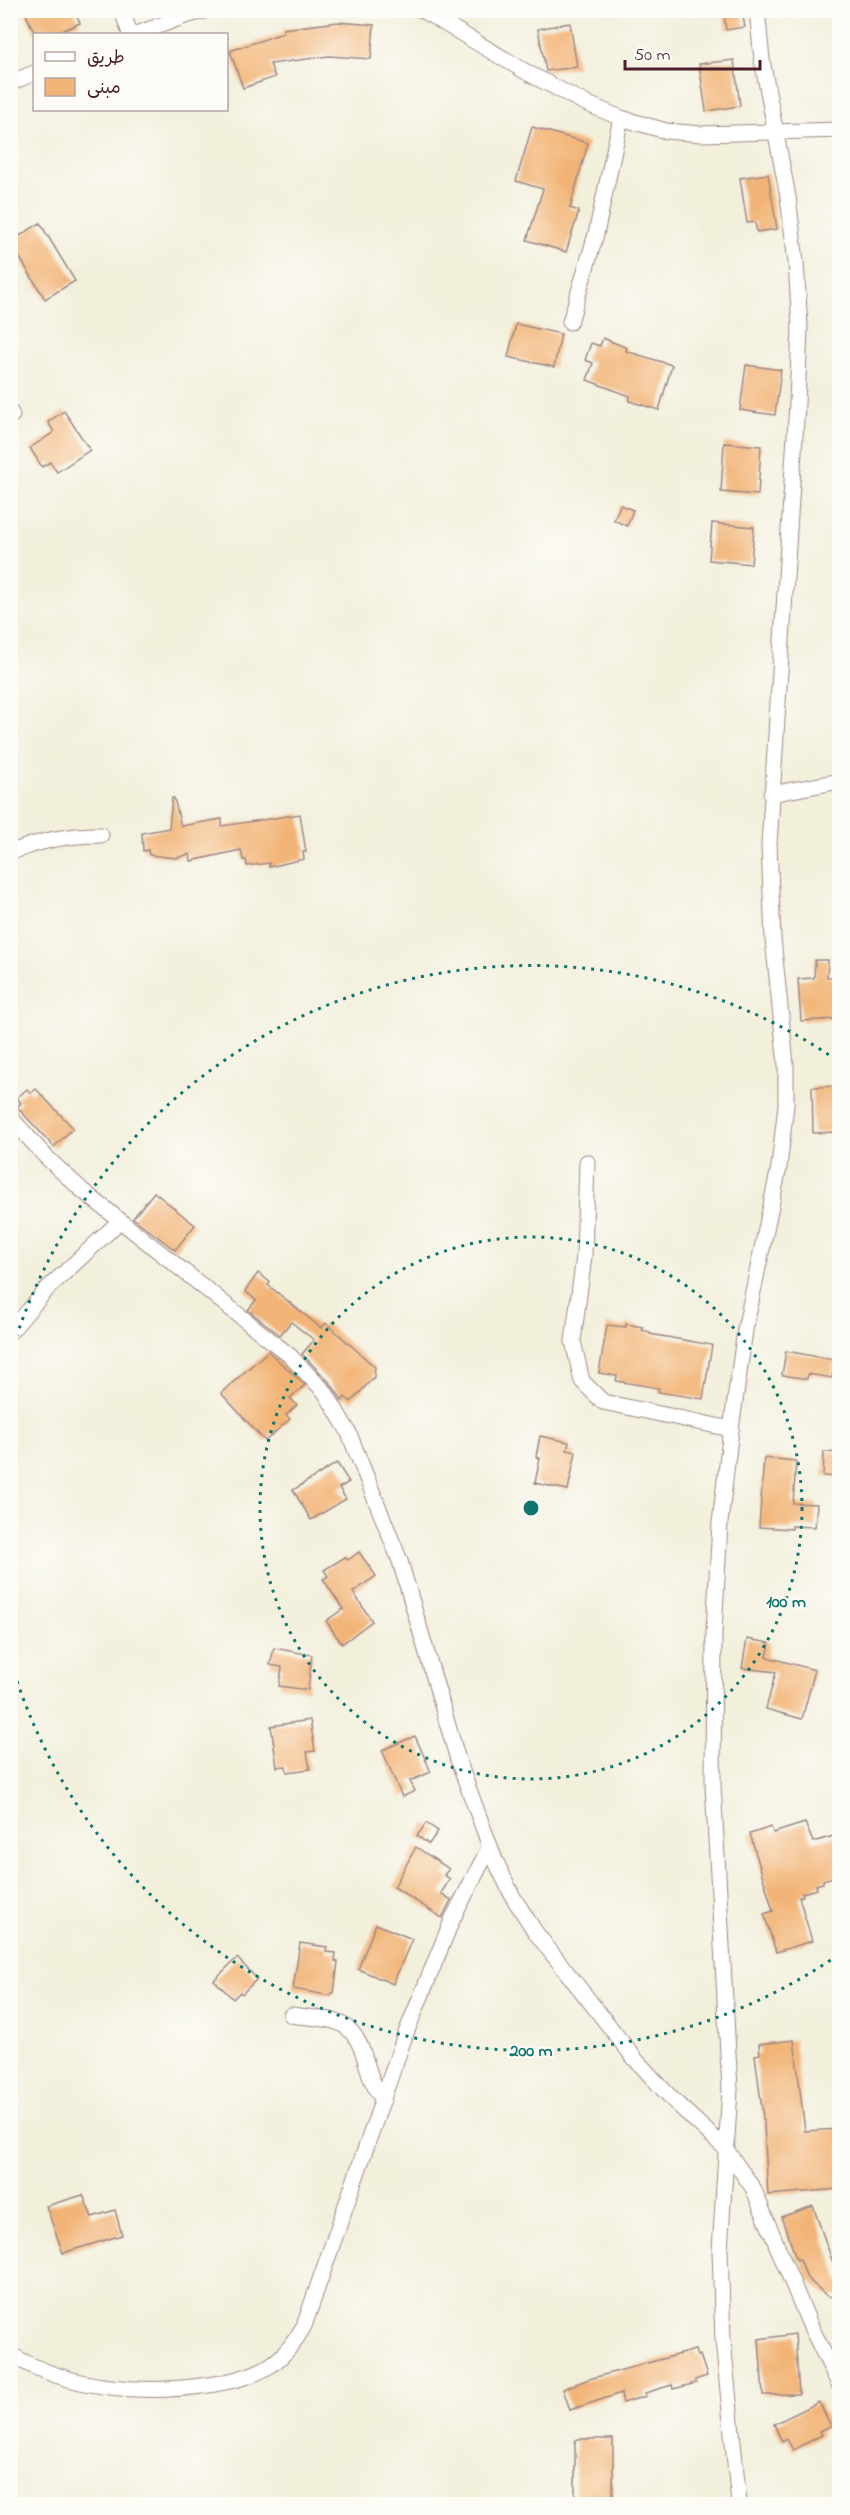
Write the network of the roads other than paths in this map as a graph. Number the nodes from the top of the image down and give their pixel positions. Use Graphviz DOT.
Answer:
graph roads {
  1 [pos="122,10"];
  2 [pos="208,10"];
  3 [pos="422,10"];
  4 [pos="757,10"];
  5 [pos="130,33"];
  6 [pos="140,33"];
  7 [pos="33,74"];
  8 [pos="10,83"];
  9 [pos="621,118"];
  10 [pos="840,130"];
  11 [pos="776,131"];
  12 [pos="570,322"];
  13 [pos="840,781"];
  14 [pos="771,794"];
  15 [pos="101,835"];
  16 [pos="10,853"];
  17 [pos="10,1117"];
  18 [pos="587,1162"];
  19 [pos="120,1221"];
  20 [pos="10,1332"];
  21 [pos="731,1430"];
  22 [pos="490,1846"];
  23 [pos="291,2015"];
  24 [pos="383,2100"];
  25 [pos="725,2148"];
  26 [pos="10,2354"];
  27 [pos="840,2386"];
  28 [pos="739,2505"];
  1 -- 5 [label="street"];
  2 -- 6 [label="street"];
  3 -- 9 [label="street"];
  4 -- 11 [label="street"];
  7 -- 8 [label="street"];
  9 -- 11 [label="street"];
  9 -- 12 [label="street"];
  10 -- 11 [label="street"];
  11 -- 14 [label="street"];
  13 -- 14 [label="street"];
  14 -- 21 [label="street"];
  15 -- 16 [label="street"];
  17 -- 19 [label="street"];
  18 -- 21 [label="street"];
  19 -- 20 [label="street"];
  19 -- 22 [label="street"];
  21 -- 25 [label="street"];
  22 -- 24 [label="street"];
  22 -- 25 [label="street"];
  23 -- 24 [label="street"];
  24 -- 26 [label="street"];
  25 -- 27 [label="street"];
  25 -- 28 [label="street"];
}
